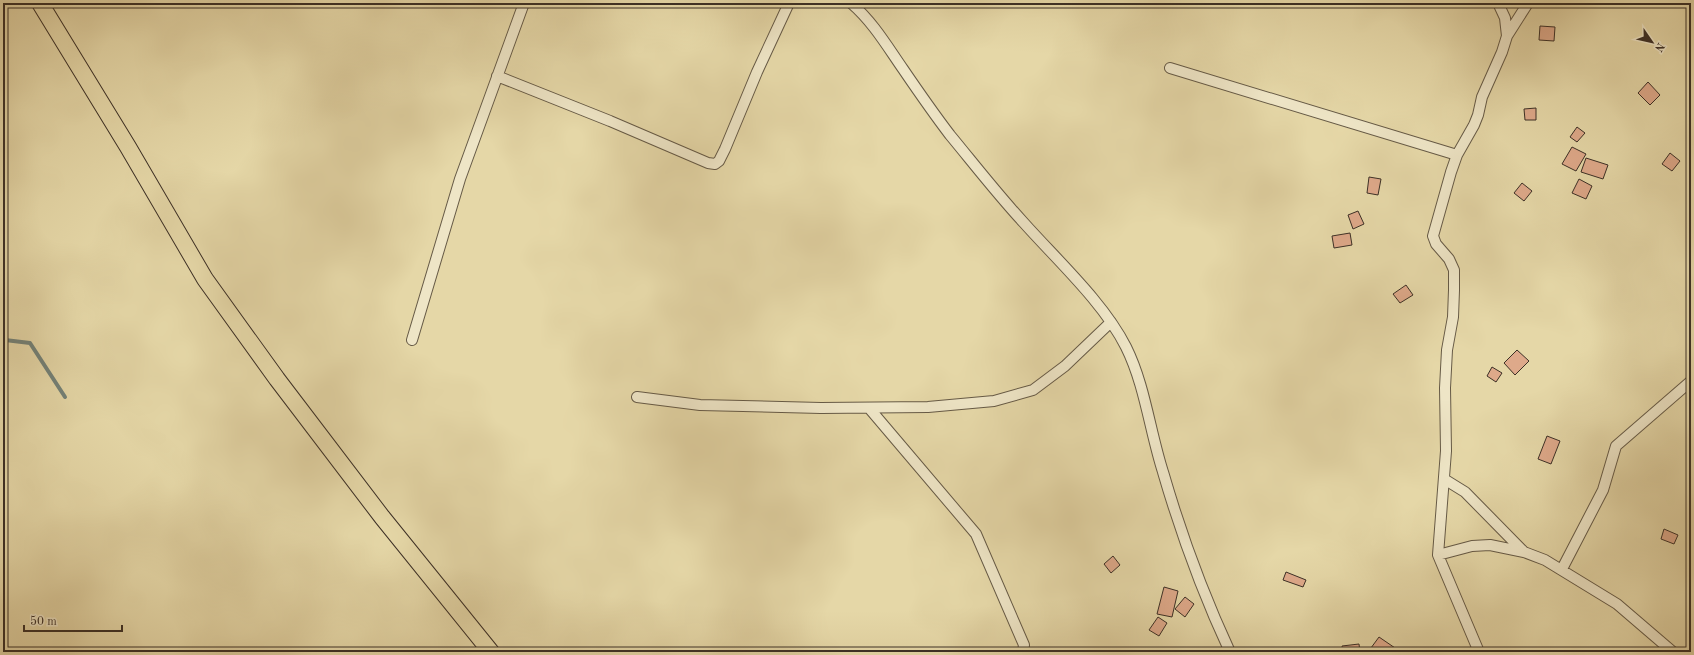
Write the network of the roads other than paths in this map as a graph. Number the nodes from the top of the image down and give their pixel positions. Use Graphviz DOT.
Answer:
graph roads {
  1 [pos="40,3"];
  2 [pos="524,3"];
  3 [pos="789,3"];
  4 [pos="851,3"];
  5 [pos="1498,3"];
  6 [pos="1528,3"];
  7 [pos="1507,36"];
  8 [pos="1170,68"];
  9 [pos="497,76"];
  10 [pos="1457,155"];
  11 [pos="1111,322"];
  12 [pos="412,340"];
  13 [pos="1691,381"];
  14 [pos="637,397"];
  15 [pos="869,408"];
  16 [pos="1444,479"];
  17 [pos="1524,552"];
  18 [pos="1438,555"];
  19 [pos="1562,569"];
  20 [pos="491,652"];
  21 [pos="1023,652"];
  22 [pos="1230,652"];
  23 [pos="1479,652"];
  24 [pos="1673,652"];
  1 -- 20 [label="main road"];
  2 -- 9 [label="street"];
  3 -- 9 [label="street"];
  4 -- 11 [label="street"];
  5 -- 7 [label="street"];
  6 -- 7 [label="street"];
  7 -- 10 [label="street"];
  8 -- 10 [label="street"];
  9 -- 12 [label="street"];
  10 -- 16 [label="street"];
  11 -- 15 [label="street"];
  11 -- 22 [label="street"];
  13 -- 19 [label="street"];
  14 -- 15 [label="street"];
  15 -- 21 [label="street"];
  16 -- 17 [label="street"];
  16 -- 18 [label="street"];
  17 -- 18 [label="street"];
  17 -- 19 [label="street"];
  18 -- 23 [label="street"];
  19 -- 24 [label="street"];
}
